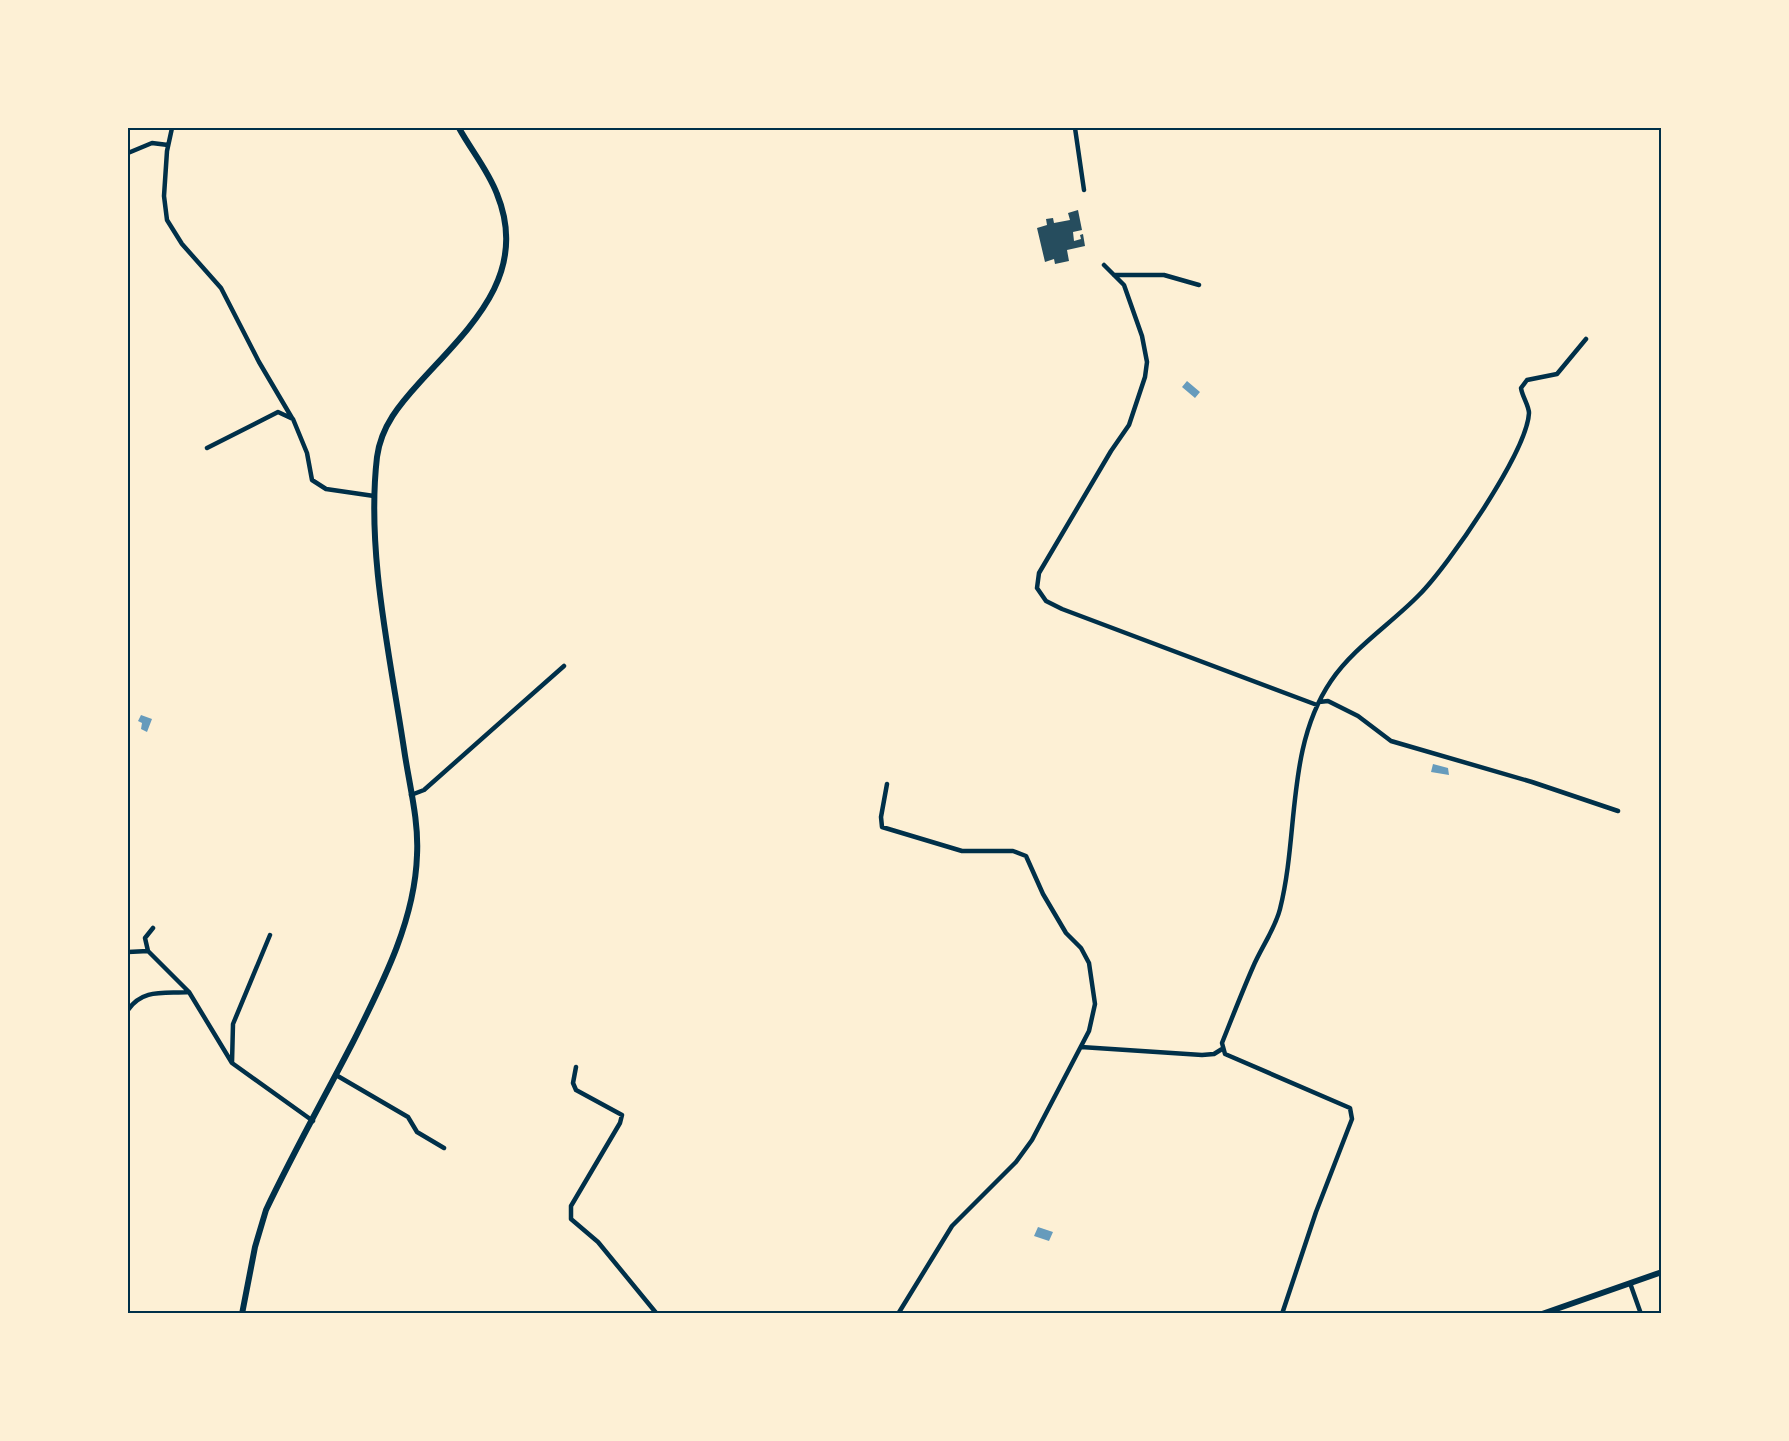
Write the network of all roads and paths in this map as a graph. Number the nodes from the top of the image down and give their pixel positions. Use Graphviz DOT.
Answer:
graph roads {
  1 [pos="172,128"];
  2 [pos="459,128"];
  3 [pos="1075,128"];
  4 [pos="168,145"];
  5 [pos="128,153"];
  6 [pos="1084,190"];
  7 [pos="1104,265"];
  8 [pos="1114,275"];
  9 [pos="1199,285"];
  10 [pos="1586,339"];
  11 [pos="292,418"];
  12 [pos="207,448"];
  13 [pos="374,496"];
  14 [pos="564,666"];
  15 [pos="1318,704"];
  16 [pos="887,784"];
  17 [pos="411,795"];
  18 [pos="1618,811"];
  19 [pos="153,928"];
  20 [pos="270,935"];
  21 [pos="148,951"];
  22 [pos="128,952"];
  23 [pos="189,992"];
  24 [pos="128,1010"];
  25 [pos="1081,1047"];
  26 [pos="1222,1048"];
  27 [pos="232,1062"];
  28 [pos="576,1067"];
  29 [pos="336,1075"];
  30 [pos="312,1121"];
  31 [pos="444,1148"];
  32 [pos="1662,1272"];
  33 [pos="1630,1283"];
  34 [pos="242,1314"];
  35 [pos="657,1314"];
  36 [pos="898,1314"];
  37 [pos="1282,1314"];
  38 [pos="1542,1314"];
  39 [pos="1641,1314"];
  1 -- 4 [label="street"];
  2 -- 13 [label="main road"];
  3 -- 6 [label="street"];
  4 -- 5 [label="street"];
  4 -- 11 [label="street"];
  7 -- 8 [label="street"];
  8 -- 9 [label="street"];
  8 -- 15 [label="street"];
  10 -- 15 [label="street"];
  11 -- 12 [label="street"];
  11 -- 13 [label="street"];
  13 -- 17 [label="main road"];
  14 -- 17 [label="street"];
  15 -- 18 [label="street"];
  15 -- 26 [label="street"];
  16 -- 25 [label="street"];
  17 -- 29 [label="main road"];
  19 -- 21 [label="street"];
  20 -- 27 [label="street"];
  21 -- 22 [label="street"];
  21 -- 23 [label="street"];
  23 -- 24 [label="street"];
  23 -- 27 [label="street"];
  25 -- 26 [label="street"];
  25 -- 36 [label="street"];
  26 -- 37 [label="street"];
  27 -- 30 [label="street"];
  28 -- 35 [label="street"];
  29 -- 30 [label="main road"];
  29 -- 31 [label="street"];
  30 -- 34 [label="main road"];
  32 -- 33 [label="main road"];
  33 -- 38 [label="main road"];
  33 -- 39 [label="street"];
}
